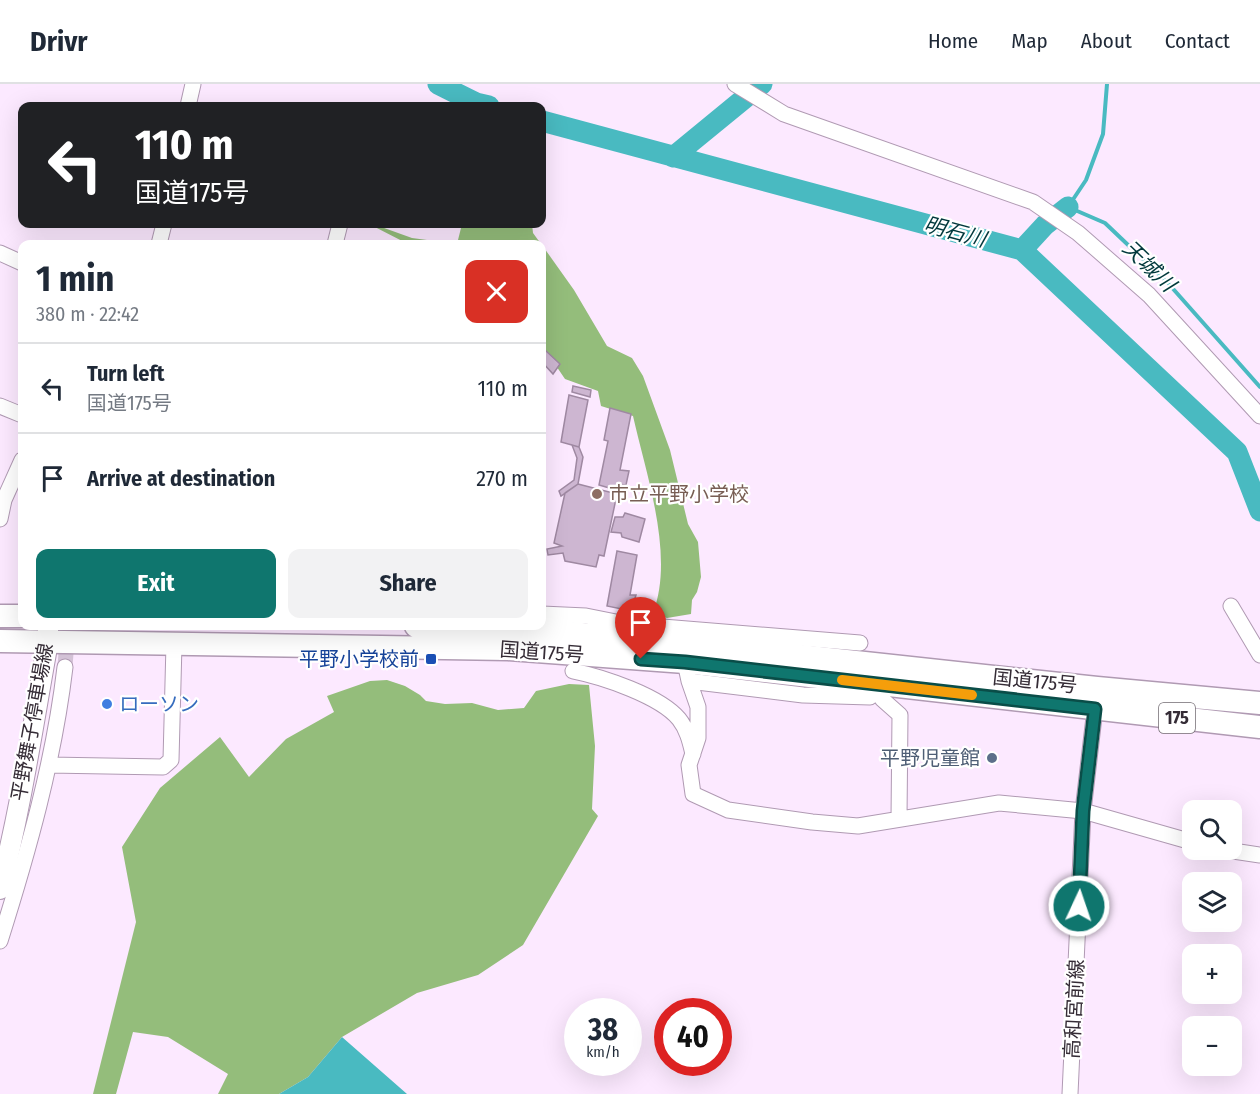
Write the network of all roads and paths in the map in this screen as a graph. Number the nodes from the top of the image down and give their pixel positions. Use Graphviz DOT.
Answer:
graph roads {
  1 [pos="193,84"];
  2 [pos="740,85"];
  3 [pos="189,102"];
  4 [pos="0,253"];
  5 [pos="18,261"];
  6 [pos="0,406"];
  7 [pos="18,413"];
  8 [pos="1260,416"];
  9 [pos="18,469"];
  10 [pos="0,519"];
  11 [pos="1231,606"];
  12 [pos="546,614"];
  13 [pos="0,616"];
  14 [pos="18,616"];
  15 [pos="545,630"];
  16 [pos="48,634"];
  17 [pos="0,641"];
  18 [pos="174,644"];
  19 [pos="860,644"];
  20 [pos="1260,655"];
  21 [pos="65,667"];
  22 [pos="573,671"];
  23 [pos="687,672"];
  24 [pos="876,691"];
  25 [pos="1096,698"];
  26 [pos="1260,703"];
  27 [pos="1260,727"];
  28 [pos="693,754"];
  29 [pos="49,765"];
  30 [pos="1083,811"];
  31 [pos="899,819"];
  32 [pos="1182,839"];
  33 [pos="1242,852"];
  34 [pos="1260,855"];
  35 [pos="18,856"];
  36 [pos="0,889"];
  37 [pos="0,941"];
  38 [pos="1070,1094"];
  1 -- 3 [label="street"];
  2 -- 8 [label="street"];
  4 -- 5 [label="street"];
  6 -- 7 [label="street"];
  9 -- 10 [label="street"];
  11 -- 20 [label="street"];
  12 -- 19 [label="street"];
  13 -- 14 [label="highway"];
  15 -- 25 [label="highway, 国道175号 / 175"];
  16 -- 17 [label="highway, 国道175号 / 175"];
  16 -- 18 [label="highway, 国道175号 / 175"];
  16 -- 35 [label="main road, 平野舞子停車場線"];
  18 -- 23 [label="highway, 国道175号 / 175"];
  18 -- 29 [label="street"];
  21 -- 29 [label="street"];
  22 -- 28 [label="street"];
  23 -- 24 [label="highway, 国道175号 / 175"];
  23 -- 28 [label="street"];
  24 -- 25 [label="highway, 国道175号 / 175"];
  24 -- 31 [label="street"];
  25 -- 26 [label="highway, 国道175号 / 175"];
  25 -- 27 [label="highway, 国道175号 / 175"];
  25 -- 30 [label="street, 高和宮前線"];
  28 -- 31 [label="street"];
  29 -- 35 [label="street"];
  30 -- 31 [label="street"];
  30 -- 32 [label="street"];
  30 -- 38 [label="street, 高和宮前線"];
  33 -- 34 [label="street"];
  35 -- 36 [label="main road, 平野舞子停車場線"];
  35 -- 37 [label="street"];
}
